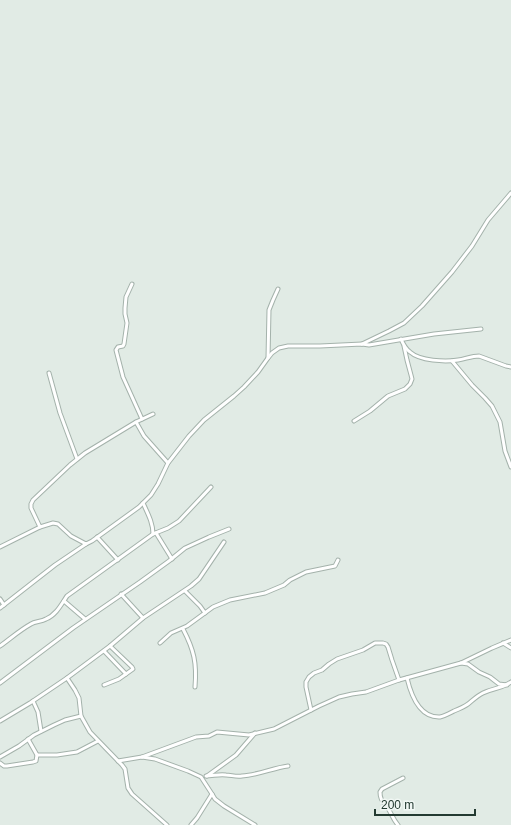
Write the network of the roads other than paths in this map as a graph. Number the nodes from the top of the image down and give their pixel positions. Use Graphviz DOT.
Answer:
graph roads {
  1 [pos="511,193"];
  2 [pos="132,284"];
  3 [pos="278,289"];
  4 [pos="482,330"];
  5 [pos="401,340"];
  6 [pos="362,344"];
  7 [pos="404,346"];
  8 [pos="268,358"];
  9 [pos="452,361"];
  10 [pos="511,367"];
  11 [pos="49,373"];
  12 [pos="153,414"];
  13 [pos="142,419"];
  14 [pos="354,421"];
  15 [pos="136,422"];
  16 [pos="78,459"];
  17 [pos="168,463"];
  18 [pos="511,467"];
  19 [pos="211,487"];
  20 [pos="143,503"];
  21 [pos="40,527"];
  22 [pos="229,529"];
  23 [pos="155,534"];
  24 [pos="97,537"];
  25 [pos="224,542"];
  26 [pos="86,544"];
  27 [pos="0,547"];
  28 [pos="172,559"];
  29 [pos="118,560"];
  30 [pos="338,560"];
  31 [pos="185,591"];
  32 [pos="121,594"];
  33 [pos="0,599"];
  34 [pos="64,601"];
  35 [pos="4,605"];
  36 [pos="0,608"];
  37 [pos="205,613"];
  38 [pos="143,618"];
  39 [pos="85,619"];
  40 [pos="183,629"];
  41 [pos="511,640"];
  42 [pos="503,643"];
  43 [pos="160,644"];
  44 [pos="0,646"];
  45 [pos="110,646"];
  46 [pos="511,648"];
  47 [pos="104,651"];
  48 [pos="461,663"];
  49 [pos="126,674"];
  50 [pos="67,678"];
  51 [pos="407,678"];
  52 [pos="399,680"];
  53 [pos="511,682"];
  54 [pos="0,683"];
  55 [pos="104,685"];
  56 [pos="507,685"];
  57 [pos="195,687"];
  58 [pos="33,701"];
  59 [pos="311,710"];
  60 [pos="81,716"];
  61 [pos="1,720"];
  62 [pos="41,731"];
  63 [pos="255,733"];
  64 [pos="28,740"];
  65 [pos="98,741"];
  66 [pos="37,755"];
  67 [pos="0,757"];
  68 [pos="142,757"];
  69 [pos="118,761"];
  70 [pos="0,763"];
  71 [pos="288,766"];
  72 [pos="206,776"];
  73 [pos="202,778"];
  74 [pos="403,778"];
  75 [pos="212,794"];
  76 [pos="167,825"];
  77 [pos="191,825"];
  78 [pos="254,825"];
  79 [pos="398,825"];
  1 -- 6 [label="street"];
  2 -- 13 [label="street"];
  3 -- 8 [label="street"];
  4 -- 5 [label="street"];
  5 -- 6 [label="street"];
  5 -- 7 [label="street"];
  6 -- 8 [label="street"];
  7 -- 9 [label="street"];
  7 -- 14 [label="street"];
  8 -- 17 [label="street"];
  9 -- 10 [label="street"];
  9 -- 18 [label="street"];
  11 -- 16 [label="street"];
  12 -- 13 [label="street"];
  13 -- 15 [label="street"];
  15 -- 16 [label="street"];
  15 -- 17 [label="street"];
  16 -- 21 [label="street"];
  17 -- 20 [label="street"];
  19 -- 23 [label="street"];
  20 -- 23 [label="street"];
  20 -- 24 [label="street"];
  21 -- 26 [label="street"];
  21 -- 27 [label="street"];
  22 -- 28 [label="street"];
  23 -- 28 [label="street"];
  23 -- 29 [label="street"];
  24 -- 26 [label="street"];
  24 -- 29 [label="street"];
  25 -- 31 [label="street"];
  26 -- 35 [label="street"];
  28 -- 32 [label="street"];
  29 -- 34 [label="street"];
  30 -- 37 [label="street"];
  31 -- 37 [label="street"];
  31 -- 38 [label="street"];
  32 -- 38 [label="street"];
  32 -- 39 [label="street"];
  33 -- 35 [label="street"];
  34 -- 39 [label="street"];
  34 -- 44 [label="street"];
  35 -- 36 [label="street"];
  37 -- 40 [label="street"];
  38 -- 45 [label="street"];
  39 -- 54 [label="street"];
  40 -- 43 [label="street"];
  40 -- 57 [label="street"];
  41 -- 42 [label="street"];
  42 -- 46 [label="street"];
  42 -- 48 [label="street"];
  45 -- 47 [label="street"];
  45 -- 49 [label="street"];
  47 -- 49 [label="street"];
  47 -- 50 [label="street"];
  48 -- 51 [label="street"];
  48 -- 56 [label="street"];
  49 -- 55 [label="street"];
  50 -- 58 [label="street"];
  50 -- 60 [label="street"];
  51 -- 52 [label="street"];
  51 -- 56 [label="street"];
  52 -- 59 [label="street"];
  52 -- 59 [label="street"];
  53 -- 56 [label="street"];
  58 -- 61 [label="street"];
  58 -- 62 [label="street"];
  59 -- 63 [label="street"];
  60 -- 62 [label="street"];
  60 -- 65 [label="street"];
  62 -- 64 [label="street"];
  63 -- 68 [label="street"];
  63 -- 72 [label="street"];
  64 -- 66 [label="street"];
  64 -- 67 [label="street"];
  65 -- 66 [label="street"];
  65 -- 69 [label="street"];
  66 -- 70 [label="street"];
  68 -- 69 [label="street"];
  68 -- 73 [label="street"];
  69 -- 76 [label="street"];
  71 -- 72 [label="street"];
  72 -- 73 [label="street"];
  73 -- 75 [label="street"];
  74 -- 79 [label="street"];
  75 -- 77 [label="street"];
  75 -- 78 [label="street"];
}
